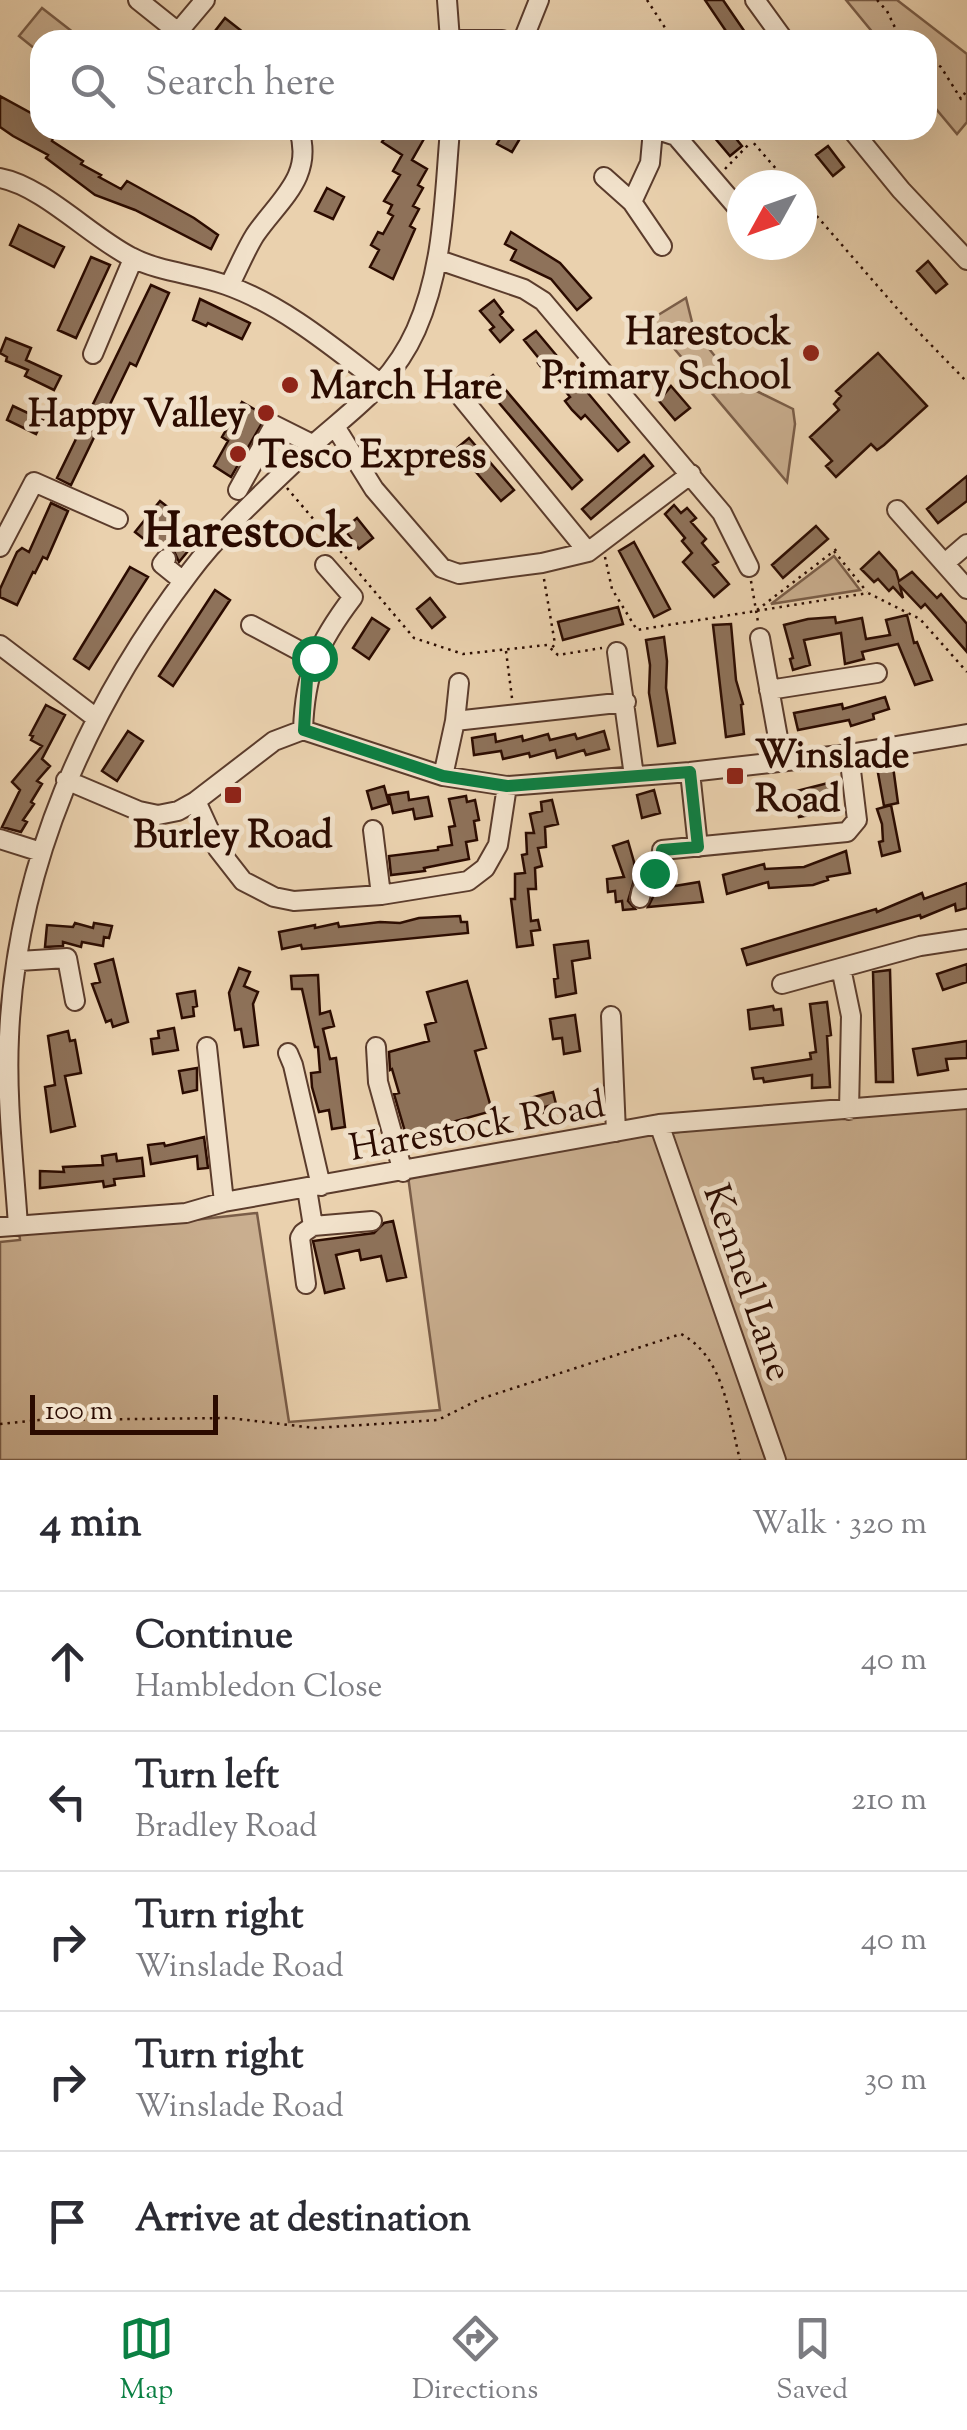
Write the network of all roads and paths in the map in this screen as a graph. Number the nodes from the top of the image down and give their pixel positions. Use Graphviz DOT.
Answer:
graph roads {
  1 [pos="138,0"];
  2 [pos="205,0"];
  3 [pos="447,0"];
  4 [pos="539,0"];
  5 [pos="647,0"];
  6 [pos="755,0"];
  7 [pos="877,0"];
  8 [pos="176,30"];
  9 [pos="187,30"];
  10 [pos="449,30"];
  11 [pos="527,30"];
  12 [pos="666,30"];
  13 [pos="777,30"];
  14 [pos="897,30"];
  15 [pos="937,64"];
  16 [pos="967,90"];
  17 [pos="300,140"];
  18 [pos="449,140"];
  19 [pos="653,140"];
  20 [pos="679,140"];
  21 [pos="860,140"];
  22 [pos="752,141"];
  23 [pos="777,170"];
  24 [pos="604,177"];
  25 [pos="0,178"];
  26 [pos="714,180"];
  27 [pos="727,195"];
  28 [pos="632,202"];
  29 [pos="817,216"];
  30 [pos="662,246"];
  31 [pos="133,258"];
  32 [pos="438,260"];
  33 [pos="967,260"];
  34 [pos="230,286"];
  35 [pos="93,354"];
  36 [pos="967,382"];
  37 [pos="381,384"];
  38 [pos="462,398"];
  39 [pos="336,428"];
  40 [pos="314,445"];
  41 [pos="691,474"];
  42 [pos="280,479"];
  43 [pos="253,504"];
  44 [pos="898,510"];
  45 [pos="118,519"];
  46 [pos="183,538"];
  47 [pos="216,539"];
  48 [pos="967,544"];
  49 [pos="0,548"];
  50 [pos="595,548"];
  51 [pos="166,559"];
  52 [pos="542,563"];
  53 [pos="945,564"];
  54 [pos="325,565"];
  55 [pos="749,566"];
  56 [pos="184,581"];
  57 [pos="967,588"];
  58 [pos="868,593"];
  59 [pos="756,611"];
  60 [pos="251,625"];
  61 [pos="638,630"];
  62 [pos="760,638"];
  63 [pos="0,645"];
  64 [pos="621,645"];
  65 [pos="551,649"];
  66 [pos="506,650"];
  67 [pos="314,658"];
  68 [pos="967,672"];
  69 [pos="877,673"];
  70 [pos="459,683"];
  71 [pos="770,690"];
  72 [pos="626,702"];
  73 [pos="514,714"];
  74 [pos="96,718"];
  75 [pos="455,721"];
  76 [pos="304,730"];
  77 [pos="967,734"];
  78 [pos="848,754"];
  79 [pos="782,760"];
  80 [pos="690,772"];
  81 [pos="443,776"];
  82 [pos="634,776"];
  83 [pos="66,780"];
  84 [pos="507,786"];
  85 [pos="196,802"];
  86 [pos="372,830"];
  87 [pos="0,838"];
  88 [pos="698,847"];
  89 [pos="41,852"];
  90 [pos="380,895"];
  91 [pos="640,898"];
  92 [pos="967,939"];
  93 [pos="18,961"];
  94 [pos="841,968"];
  95 [pos="793,985"];
  96 [pos="74,1001"];
  97 [pos="5,1012"];
  98 [pos="611,1016"];
  99 [pos="207,1047"];
  100 [pos="376,1048"];
  101 [pos="295,1060"];
  102 [pos="967,1099"];
  103 [pos="849,1110"];
  104 [pos="660,1124"];
  105 [pos="616,1132"];
  106 [pos="403,1172"];
  107 [pos="314,1187"];
  108 [pos="224,1202"];
  109 [pos="372,1221"];
  110 [pos="9,1226"];
  111 [pos="314,1226"];
  112 [pos="306,1284"];
  113 [pos="0,1424"];
  114 [pos="740,1460"];
  115 [pos="776,1460"];
  1 -- 8 [label="street"];
  2 -- 9 [label="street"];
  3 -- 10 [label="street"];
  4 -- 11 [label="street"];
  5 -- 12 [label="path"];
  6 -- 13 [label="street"];
  7 -- 14 [label="path"];
  15 -- 16 [label="path"];
  17 -- 34 [label="street"];
  18 -- 32 [label="street"];
  19 -- 28 [label="street"];
  20 -- 26 [label="street"];
  21 -- 33 [label="street"];
  22 -- 23 [label="path"];
  22 -- 26 [label="path"];
  24 -- 28 [label="street"];
  25 -- 31 [label="street"];
  26 -- 27 [label="street"];
  28 -- 30 [label="street"];
  29 -- 36 [label="path"];
  31 -- 34 [label="street"];
  31 -- 35 [label="street"];
  32 -- 37 [label="street"];
  32 -- 41 [label="street"];
  34 -- 37 [label="street"];
  37 -- 39 [label="street"];
  38 -- 50 [label="street"];
  39 -- 40 [label="street"];
  39 -- 52 [label="street"];
  40 -- 42 [label="street"];
  40 -- 43 [label="street"];
  41 -- 50 [label="street"];
  41 -- 55 [label="street"];
  42 -- 43 [label="street"];
  42 -- 66 [label="path"];
  43 -- 47 [label="street"];
  44 -- 53 [label="street"];
  45 -- 49 [label="street"];
  46 -- 47 [label="street"];
  47 -- 56 [label="street"];
  48 -- 53 [label="street"];
  50 -- 52 [label="street"];
  50 -- 61 [label="path"];
  51 -- 56 [label="street"];
  52 -- 65 [label="path"];
  53 -- 57 [label="street"];
  54 -- 67 [label="street"];
  55 -- 59 [label="path"];
  56 -- 74 [label="street"];
  58 -- 59 [label="path"];
  58 -- 59 [label="path"];
  58 -- 68 [label="path"];
  59 -- 61 [label="path"];
  59 -- 62 [label="path"];
  60 -- 67 [label="street"];
  61 -- 64 [label="path"];
  62 -- 71 [label="street"];
  63 -- 74 [label="street"];
  64 -- 65 [label="path"];
  64 -- 72 [label="street"];
  65 -- 66 [label="path"];
  66 -- 73 [label="path"];
  67 -- 76 [label="street"];
  69 -- 71 [label="street"];
  70 -- 75 [label="street"];
  71 -- 79 [label="street"];
  72 -- 73 [label="street"];
  72 -- 82 [label="street"];
  73 -- 75 [label="street"];
  74 -- 83 [label="street"];
  75 -- 81 [label="street"];
  76 -- 81 [label="street"];
  76 -- 85 [label="street"];
  77 -- 78 [label="street"];
  78 -- 79 [label="street"];
  78 -- 88 [label="street"];
  79 -- 80 [label="street"];
  80 -- 82 [label="street"];
  80 -- 88 [label="street"];
  81 -- 84 [label="street"];
  82 -- 84 [label="street"];
  83 -- 85 [label="street"];
  83 -- 89 [label="street"];
  84 -- 90 [label="street"];
  85 -- 90 [label="street"];
  86 -- 90 [label="street"];
  87 -- 89 [label="street"];
  88 -- 91 [label="street"];
  89 -- 93 [label="street"];
  92 -- 94 [label="street"];
  93 -- 96 [label="street"];
  93 -- 97 [label="street"];
  94 -- 95 [label="street"];
  94 -- 103 [label="street"];
  97 -- 110 [label="street"];
  98 -- 105 [label="street"];
  99 -- 108 [label="street"];
  100 -- 106 [label="street"];
  101 -- 107 [label="street"];
  102 -- 103 [label="street, Harestock Road"];
  103 -- 104 [label="street, Harestock Road"];
  104 -- 105 [label="street, Harestock Road"];
  104 -- 115 [label="street, Kennel Lane"];
  105 -- 106 [label="street, Harestock Road"];
  106 -- 107 [label="street, Harestock Road"];
  107 -- 108 [label="street, Harestock Road"];
  107 -- 111 [label="street"];
  108 -- 110 [label="street, Harestock Road"];
  109 -- 111 [label="street"];
  111 -- 112 [label="street"];
  113 -- 114 [label="path"];
}
